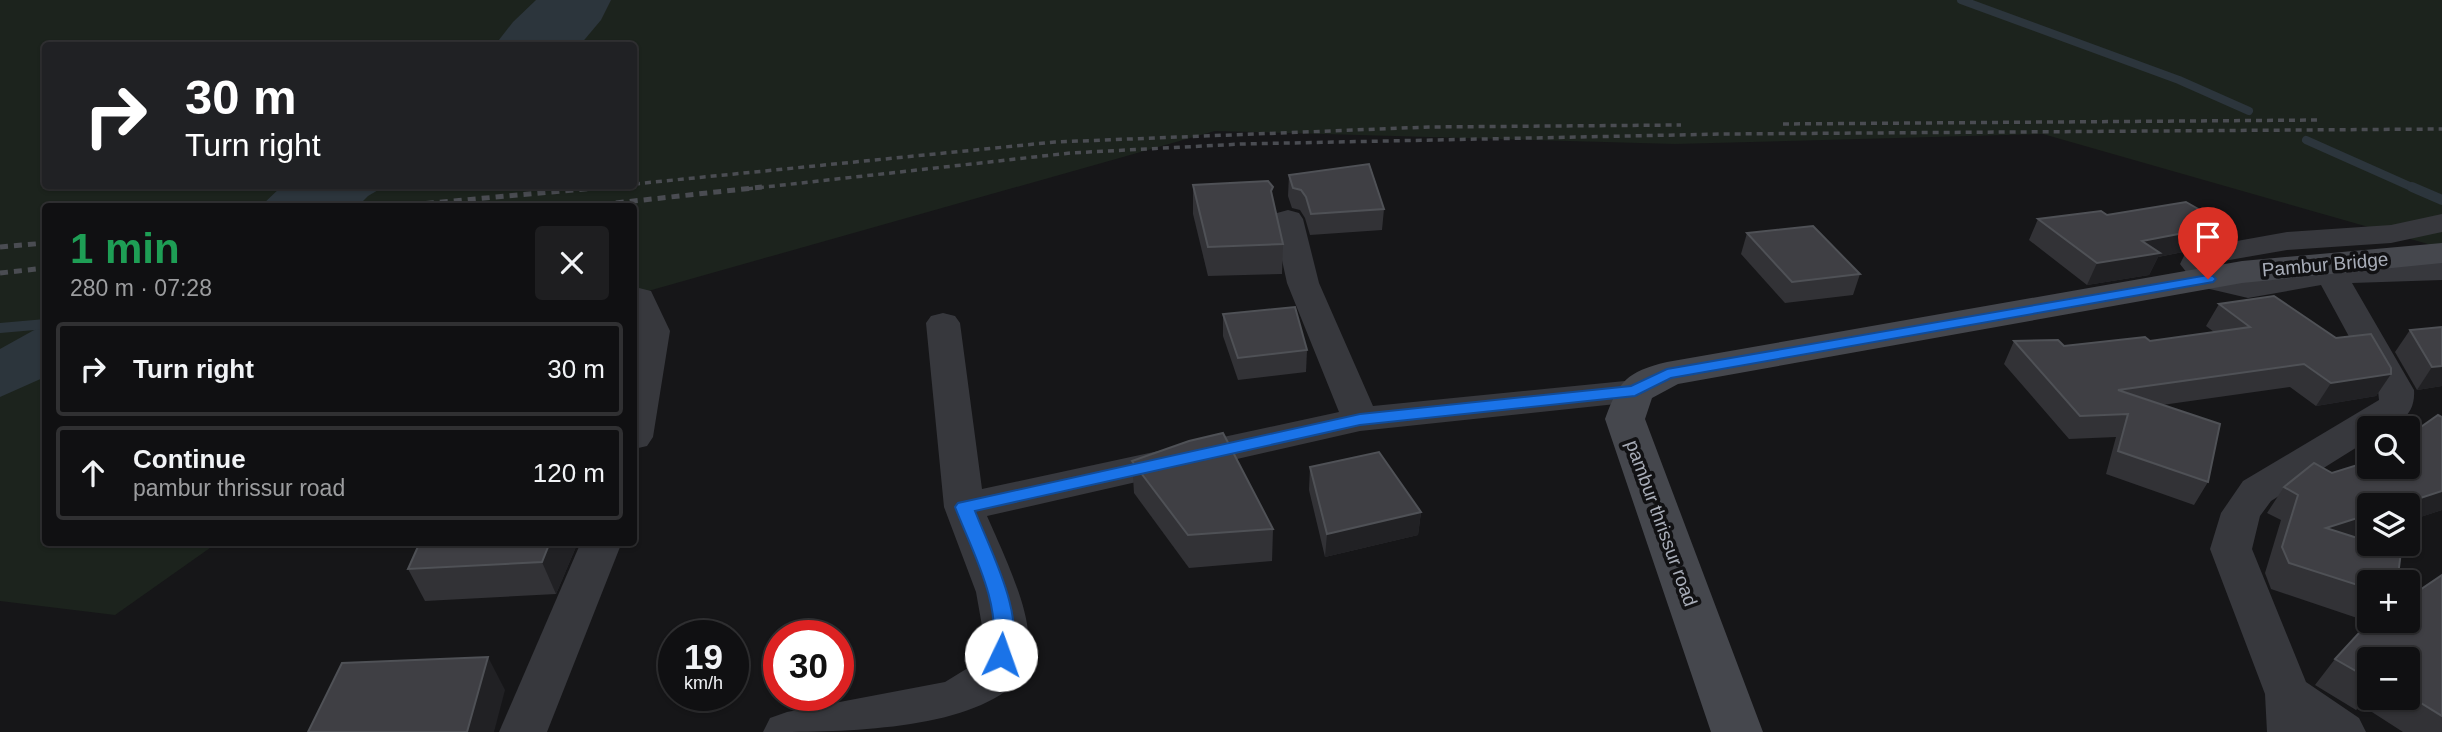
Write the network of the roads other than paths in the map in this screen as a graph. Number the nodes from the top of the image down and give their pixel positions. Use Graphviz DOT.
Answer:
graph roads {
  1 [pos="1288,219"];
  2 [pos="2442,223"];
  3 [pos="2442,253"];
  4 [pos="2442,270"];
  5 [pos="2331,274"];
  6 [pos="2208,279"];
  7 [pos="639,298"];
  8 [pos="943,323"];
  9 [pos="1635,391"];
  10 [pos="637,419"];
  11 [pos="1360,419"];
  12 [pos="964,507"];
  13 [pos="600,546"];
  14 [pos="2289,713"];
  15 [pos="831,727"];
  16 [pos="523,732"];
  17 [pos="788,732"];
  18 [pos="1737,732"];
  19 [pos="2342,732"];
  1 -- 11 [label="street"];
  2 -- 6 [label="street"];
  3 -- 6 [label="main road, Pambur Bridge"];
  4 -- 5 [label="street"];
  5 -- 6 [label="street"];
  5 -- 14 [label="street"];
  6 -- 9 [label="main road"];
  7 -- 10 [label="street"];
  8 -- 12 [label="street"];
  9 -- 11 [label="street"];
  9 -- 18 [label="main road, pambur thrissur road"];
  11 -- 12 [label="street"];
  12 -- 15 [label="street"];
  13 -- 16 [label="street"];
  14 -- 19 [label="street"];
  15 -- 17 [label="street"];
}
